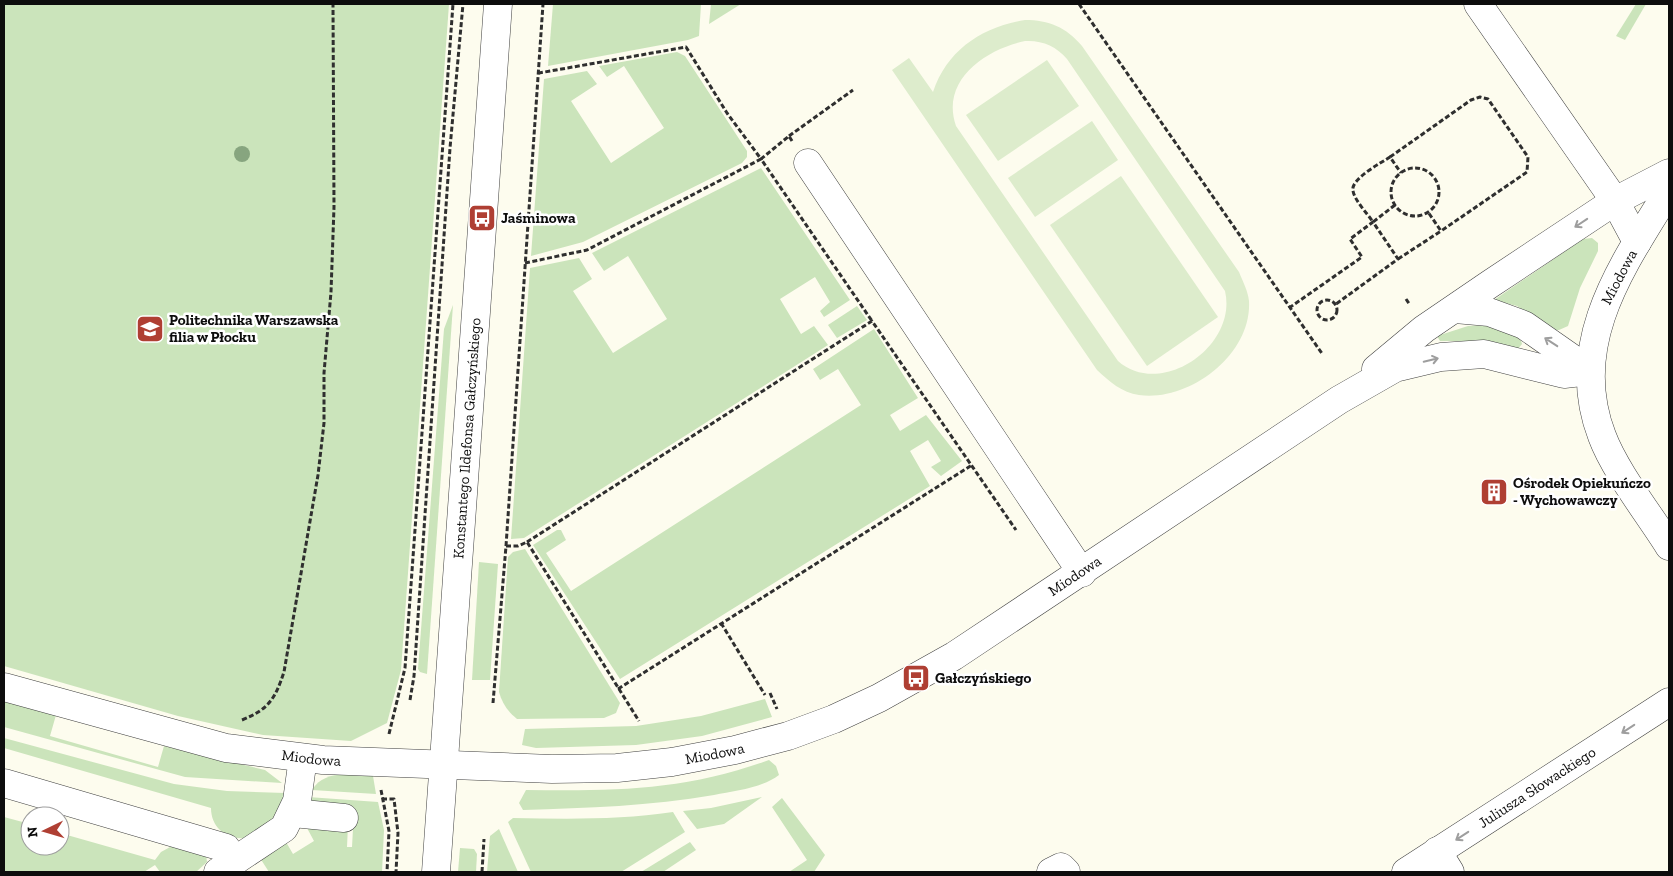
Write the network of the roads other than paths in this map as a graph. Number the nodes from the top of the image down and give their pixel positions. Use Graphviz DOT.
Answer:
graph roads {
  1 [pos="498,4"];
  2 [pos="1478,4"];
  3 [pos="808,163"];
  4 [pos="1669,174"];
  5 [pos="1669,190"];
  6 [pos="1615,201"];
  7 [pos="1637,242"];
  8 [pos="1455,309"];
  9 [pos="1590,371"];
  10 [pos="1339,400"];
  11 [pos="1669,546"];
  12 [pos="1082,573"];
  13 [pos="4,687"];
  14 [pos="1669,702"];
  15 [pos="303,758"];
  16 [pos="443,765"];
  17 [pos="4,783"];
  18 [pos="292,813"];
  19 [pos="344,818"];
  20 [pos="1444,862"];
  21 [pos="226,867"];
  22 [pos="436,872"];
  23 [pos="1052,872"];
  24 [pos="1066,872"];
  25 [pos="1406,872"];
  1 -- 16 [label="street, Konstantego Ildefonsa Gałczyńskiego"];
  2 -- 6 [label="street"];
  3 -- 12 [label="street"];
  4 -- 6 [label="street"];
  5 -- 7 [label="street, Miodowa"];
  6 -- 7 [label="street"];
  6 -- 8 [label="street, one-way"];
  7 -- 9 [label="street, Miodowa"];
  9 -- 8 [label="street, one-way"];
  8 -- 10 [label="street"];
  10 -- 9 [label="street, one-way"];
  9 -- 11 [label="street, Miodowa"];
  10 -- 12 [label="street, Miodowa"];
  12 -- 16 [label="street, Miodowa"];
  13 -- 15 [label="street, Miodowa"];
  14 -- 20 [label="street, Juliusza Słowackiego, one-way"];
  15 -- 16 [label="street, Miodowa"];
  15 -- 18 [label="street"];
  16 -- 22 [label="street, Konstantego Ildefonsa Gałczyńskiego"];
  17 -- 21 [label="street"];
  18 -- 19 [label="street"];
  18 -- 21 [label="street"];
  20 -- 25 [label="street, Juliusza Słowackiego"];
  23 -- 24 [label="street"];
}
